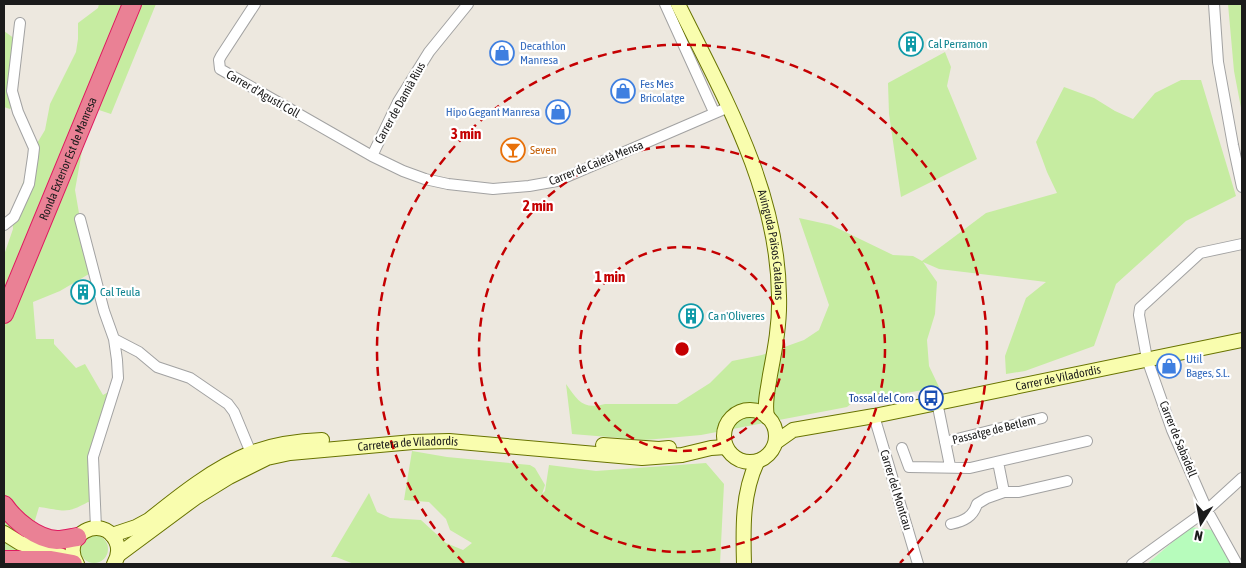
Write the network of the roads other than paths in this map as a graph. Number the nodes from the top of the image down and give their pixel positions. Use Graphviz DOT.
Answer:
graph roads {
  1 [pos="121,4"];
  2 [pos="132,4"];
  3 [pos="255,4"];
  4 [pos="468,4"];
  5 [pos="665,4"];
  6 [pos="678,4"];
  7 [pos="1214,4"];
  8 [pos="20,23"];
  9 [pos="726,102"];
  10 [pos="714,112"];
  11 [pos="1237,144"];
  12 [pos="372,156"];
  13 [pos="1242,187"];
  14 [pos="80,219"];
  15 [pos="4,224"];
  16 [pos="1242,244"];
  17 [pos="6,300"];
  18 [pos="4,325"];
  19 [pos="114,339"];
  20 [pos="1242,340"];
  21 [pos="1147,359"];
  22 [pos="765,400"];
  23 [pos="937,402"];
  24 [pos="753,410"];
  25 [pos="874,416"];
  26 [pos="1042,418"];
  27 [pos="770,420"];
  28 [pos="793,430"];
  29 [pos="1087,441"];
  30 [pos="724,442"];
  31 [pos="776,442"];
  32 [pos="945,442"];
  33 [pos="902,448"];
  34 [pos="251,453"];
  35 [pos="740,461"];
  36 [pos="757,462"];
  37 [pos="998,462"];
  38 [pos="950,466"];
  39 [pos="1242,478"];
  40 [pos="1068,481"];
  41 [pos="748,483"];
  42 [pos="1004,492"];
  43 [pos="4,505"];
  44 [pos="1207,510"];
  45 [pos="951,524"];
  46 [pos="96,528"];
  47 [pos="5,533"];
  48 [pos="112,535"];
  49 [pos="76,540"];
  50 [pos="4,560"];
  51 [pos="116,560"];
  52 [pos="75,563"];
  53 [pos="744,564"];
  54 [pos="917,564"];
  55 [pos="1132,564"];
  56 [pos="1237,564"];
  1 -- 17 [label="highway, Ronda Exterior Est de Manresa"];
  2 -- 17 [label="highway, Ronda Exterior Est de Manresa"];
  3 -- 12 [label="street, Carrer d'Agustí Coll"];
  4 -- 12 [label="street, Carrer de Damià Rius"];
  5 -- 10 [label="street"];
  6 -- 9 [label="street, Avinguda Països Catalans"];
  7 -- 11 [label="street"];
  8 -- 15 [label="street"];
  9 -- 10 [label="street, Carrer de Caietà Mensa"];
  9 -- 22 [label="street, Avinguda Països Catalans"];
  10 -- 12 [label="street, Carrer de Caietà Mensa"];
  11 -- 13 [label="street"];
  14 -- 19 [label="street"];
  16 -- 21 [label="street, Carrer de Sabadell"];
  17 -- 18 [label="highway"];
  19 -- 34 [label="street"];
  19 -- 46 [label="street"];
  20 -- 21 [label="street, Carrer de Viladordis"];
  21 -- 23 [label="street, Carrer de Viladordis"];
  21 -- 44 [label="street, Carrer de Sabadell"];
  22 -- 24 [label="street"];
  22 -- 27 [label="street, Avinguda Països Catalans"];
  23 -- 25 [label="street, Carrer de Viladordis"];
  23 -- 32 [label="street"];
  24 -- 27 [label="street"];
  24 -- 30 [label="street"];
  25 -- 28 [label="street"];
  25 -- 54 [label="street, Carrer del Montcau"];
  26 -- 32 [label="street, Passatge de Betlem"];
  27 -- 28 [label="street"];
  27 -- 31 [label="street"];
  28 -- 31 [label="street"];
  29 -- 37 [label="street"];
  30 -- 34 [label="street, Carretera de Viladordis"];
  30 -- 35 [label="street"];
  30 -- 51 [label="street, Carretera de Viladordis"];
  31 -- 36 [label="street"];
  32 -- 38 [label="street"];
  33 -- 38 [label="street"];
  34 -- 48 [label="street, Carretera de Viladordis"];
  35 -- 36 [label="street"];
  35 -- 41 [label="street"];
  36 -- 41 [label="street"];
  37 -- 38 [label="street"];
  37 -- 42 [label="street"];
  39 -- 44 [label="street"];
  40 -- 42 [label="street"];
  41 -- 53 [label="street"];
  42 -- 45 [label="street"];
  43 -- 49 [label="highway"];
  44 -- 55 [label="street"];
  44 -- 56 [label="street, Carrer de Sabadell"];
  46 -- 48 [label="street"];
  46 -- 49 [label="street"];
  47 -- 49 [label="street"];
  47 -- 52 [label="street"];
  48 -- 51 [label="street"];
  49 -- 52 [label="street"];
  50 -- 52 [label="highway"];
}
